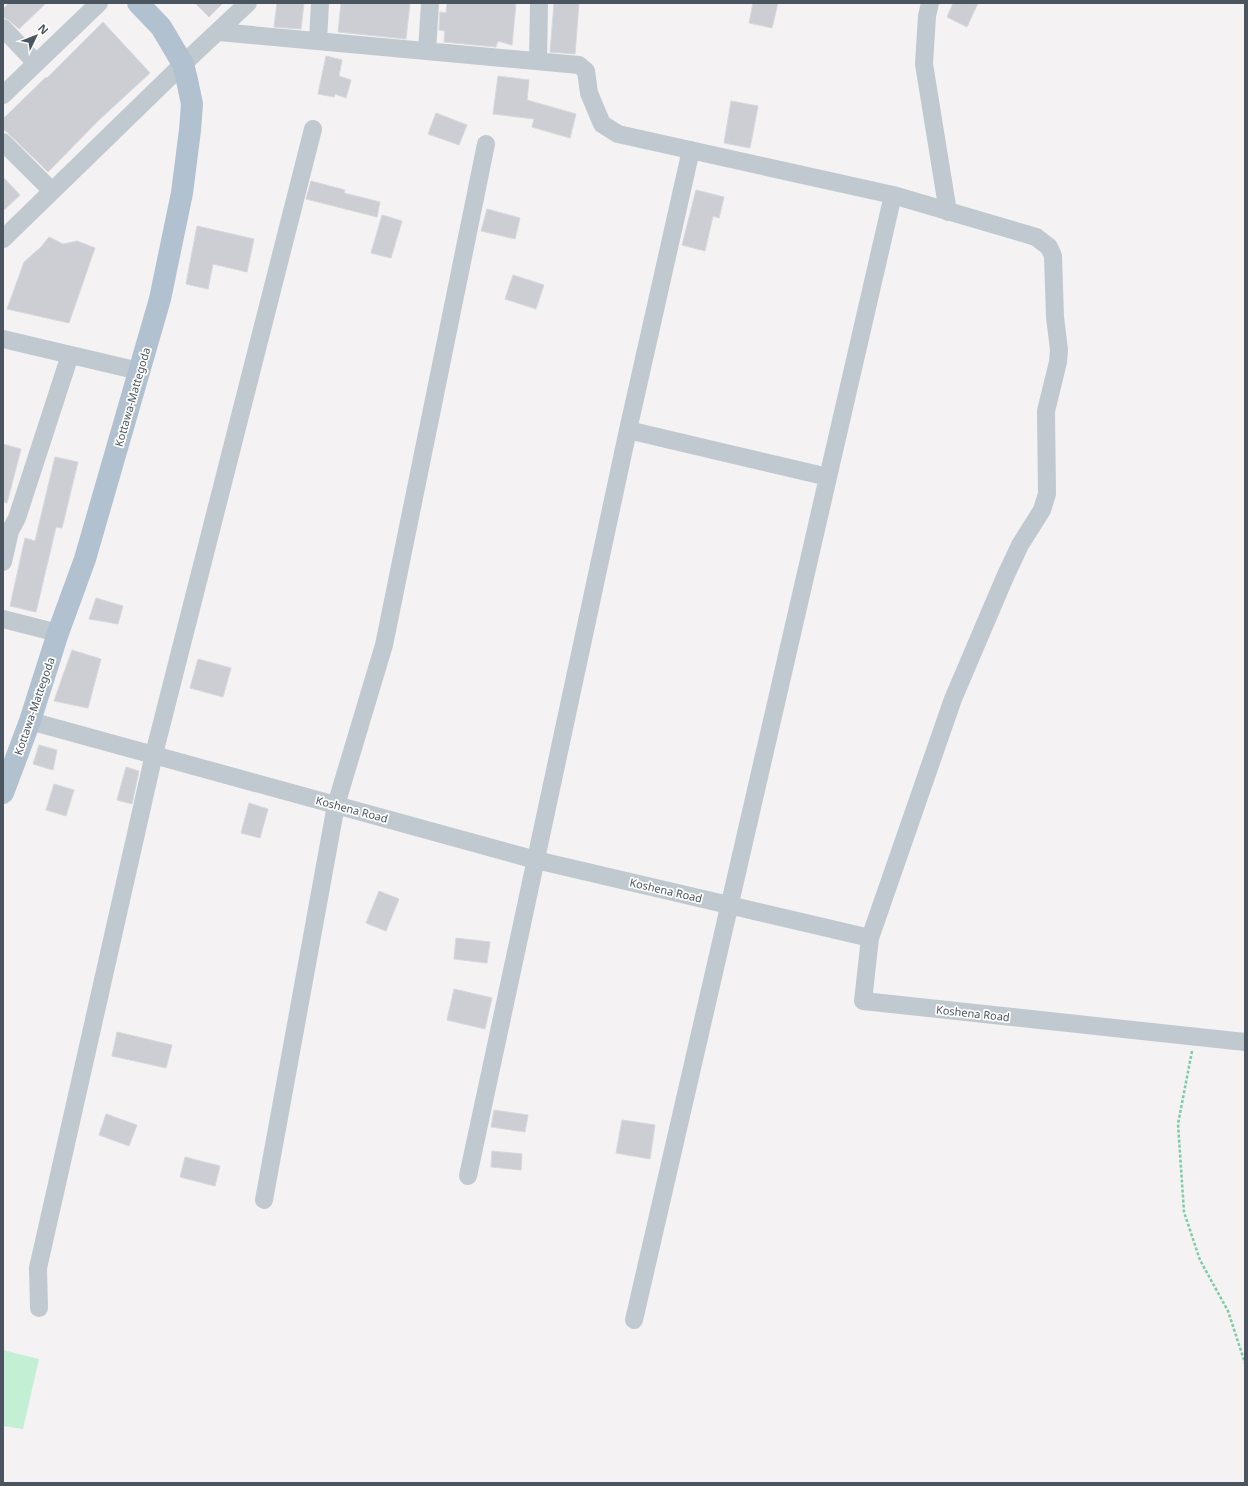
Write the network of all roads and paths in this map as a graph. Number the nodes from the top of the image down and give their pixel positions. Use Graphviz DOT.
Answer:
graph roads {
  1 [pos="100,3"];
  2 [pos="138,3"];
  3 [pos="248,3"];
  4 [pos="320,3"];
  5 [pos="430,3"];
  6 [pos="539,3"];
  7 [pos="930,3"];
  8 [pos="3,28"];
  9 [pos="219,32"];
  10 [pos="318,41"];
  11 [pos="427,51"];
  12 [pos="538,61"];
  13 [pos="36,63"];
  14 [pos="183,64"];
  15 [pos="3,95"];
  16 [pos="313,129"];
  17 [pos="3,142"];
  18 [pos="486,144"];
  19 [pos="691,150"];
  20 [pos="52,191"];
  21 [pos="893,195"];
  22 [pos="948,212"];
  23 [pos="3,239"];
  24 [pos="3,339"];
  25 [pos="70,355"];
  26 [pos="139,371"];
  27 [pos="628,430"];
  28 [pos="828,476"];
  29 [pos="3,562"];
  30 [pos="3,619"];
  31 [pos="58,633"];
  32 [pos="30,721"];
  33 [pos="154,754"];
  34 [pos="3,794"];
  35 [pos="336,805"];
  36 [pos="536,860"];
  37 [pos="729,905"];
  38 [pos="870,938"];
  39 [pos="1195,1038"];
  40 [pos="1245,1042"];
  41 [pos="468,1176"];
  42 [pos="264,1200"];
  43 [pos="39,1308"];
  44 [pos="634,1320"];
  45 [pos="1245,1363"];
  1 -- 13 [label="street"];
  2 -- 14 [label="main road, Kottawa-Mattegoda"];
  3 -- 9 [label="street"];
  4 -- 10 [label="street"];
  5 -- 11 [label="street"];
  6 -- 12 [label="street"];
  7 -- 22 [label="street"];
  8 -- 13 [label="street"];
  9 -- 10 [label="street"];
  9 -- 14 [label="street"];
  10 -- 11 [label="street"];
  11 -- 12 [label="street"];
  12 -- 19 [label="street"];
  13 -- 15 [label="street"];
  14 -- 20 [label="street"];
  14 -- 26 [label="main road, Kottawa-Mattegoda"];
  16 -- 33 [label="street"];
  17 -- 20 [label="street"];
  18 -- 35 [label="street"];
  19 -- 21 [label="street"];
  19 -- 27 [label="street"];
  20 -- 23 [label="street"];
  21 -- 22 [label="street"];
  21 -- 28 [label="street"];
  22 -- 38 [label="street"];
  24 -- 25 [label="street"];
  25 -- 26 [label="street"];
  25 -- 29 [label="street"];
  26 -- 31 [label="main road, Kottawa-Mattegoda"];
  27 -- 28 [label="street"];
  27 -- 36 [label="street"];
  28 -- 37 [label="street"];
  30 -- 31 [label="street"];
  31 -- 32 [label="main road, Kottawa-Mattegoda"];
  32 -- 33 [label="street, Koshena Road"];
  32 -- 34 [label="main road, Kottawa-Mattegoda"];
  33 -- 35 [label="street, Koshena Road"];
  33 -- 43 [label="street"];
  35 -- 36 [label="street, Koshena Road"];
  35 -- 42 [label="street"];
  36 -- 37 [label="street, Koshena Road"];
  36 -- 41 [label="street"];
  37 -- 38 [label="street, Koshena Road"];
  37 -- 44 [label="street"];
  38 -- 39 [label="street, Koshena Road"];
  39 -- 40 [label="street, Koshena Road"];
  39 -- 45 [label="path"];
}
